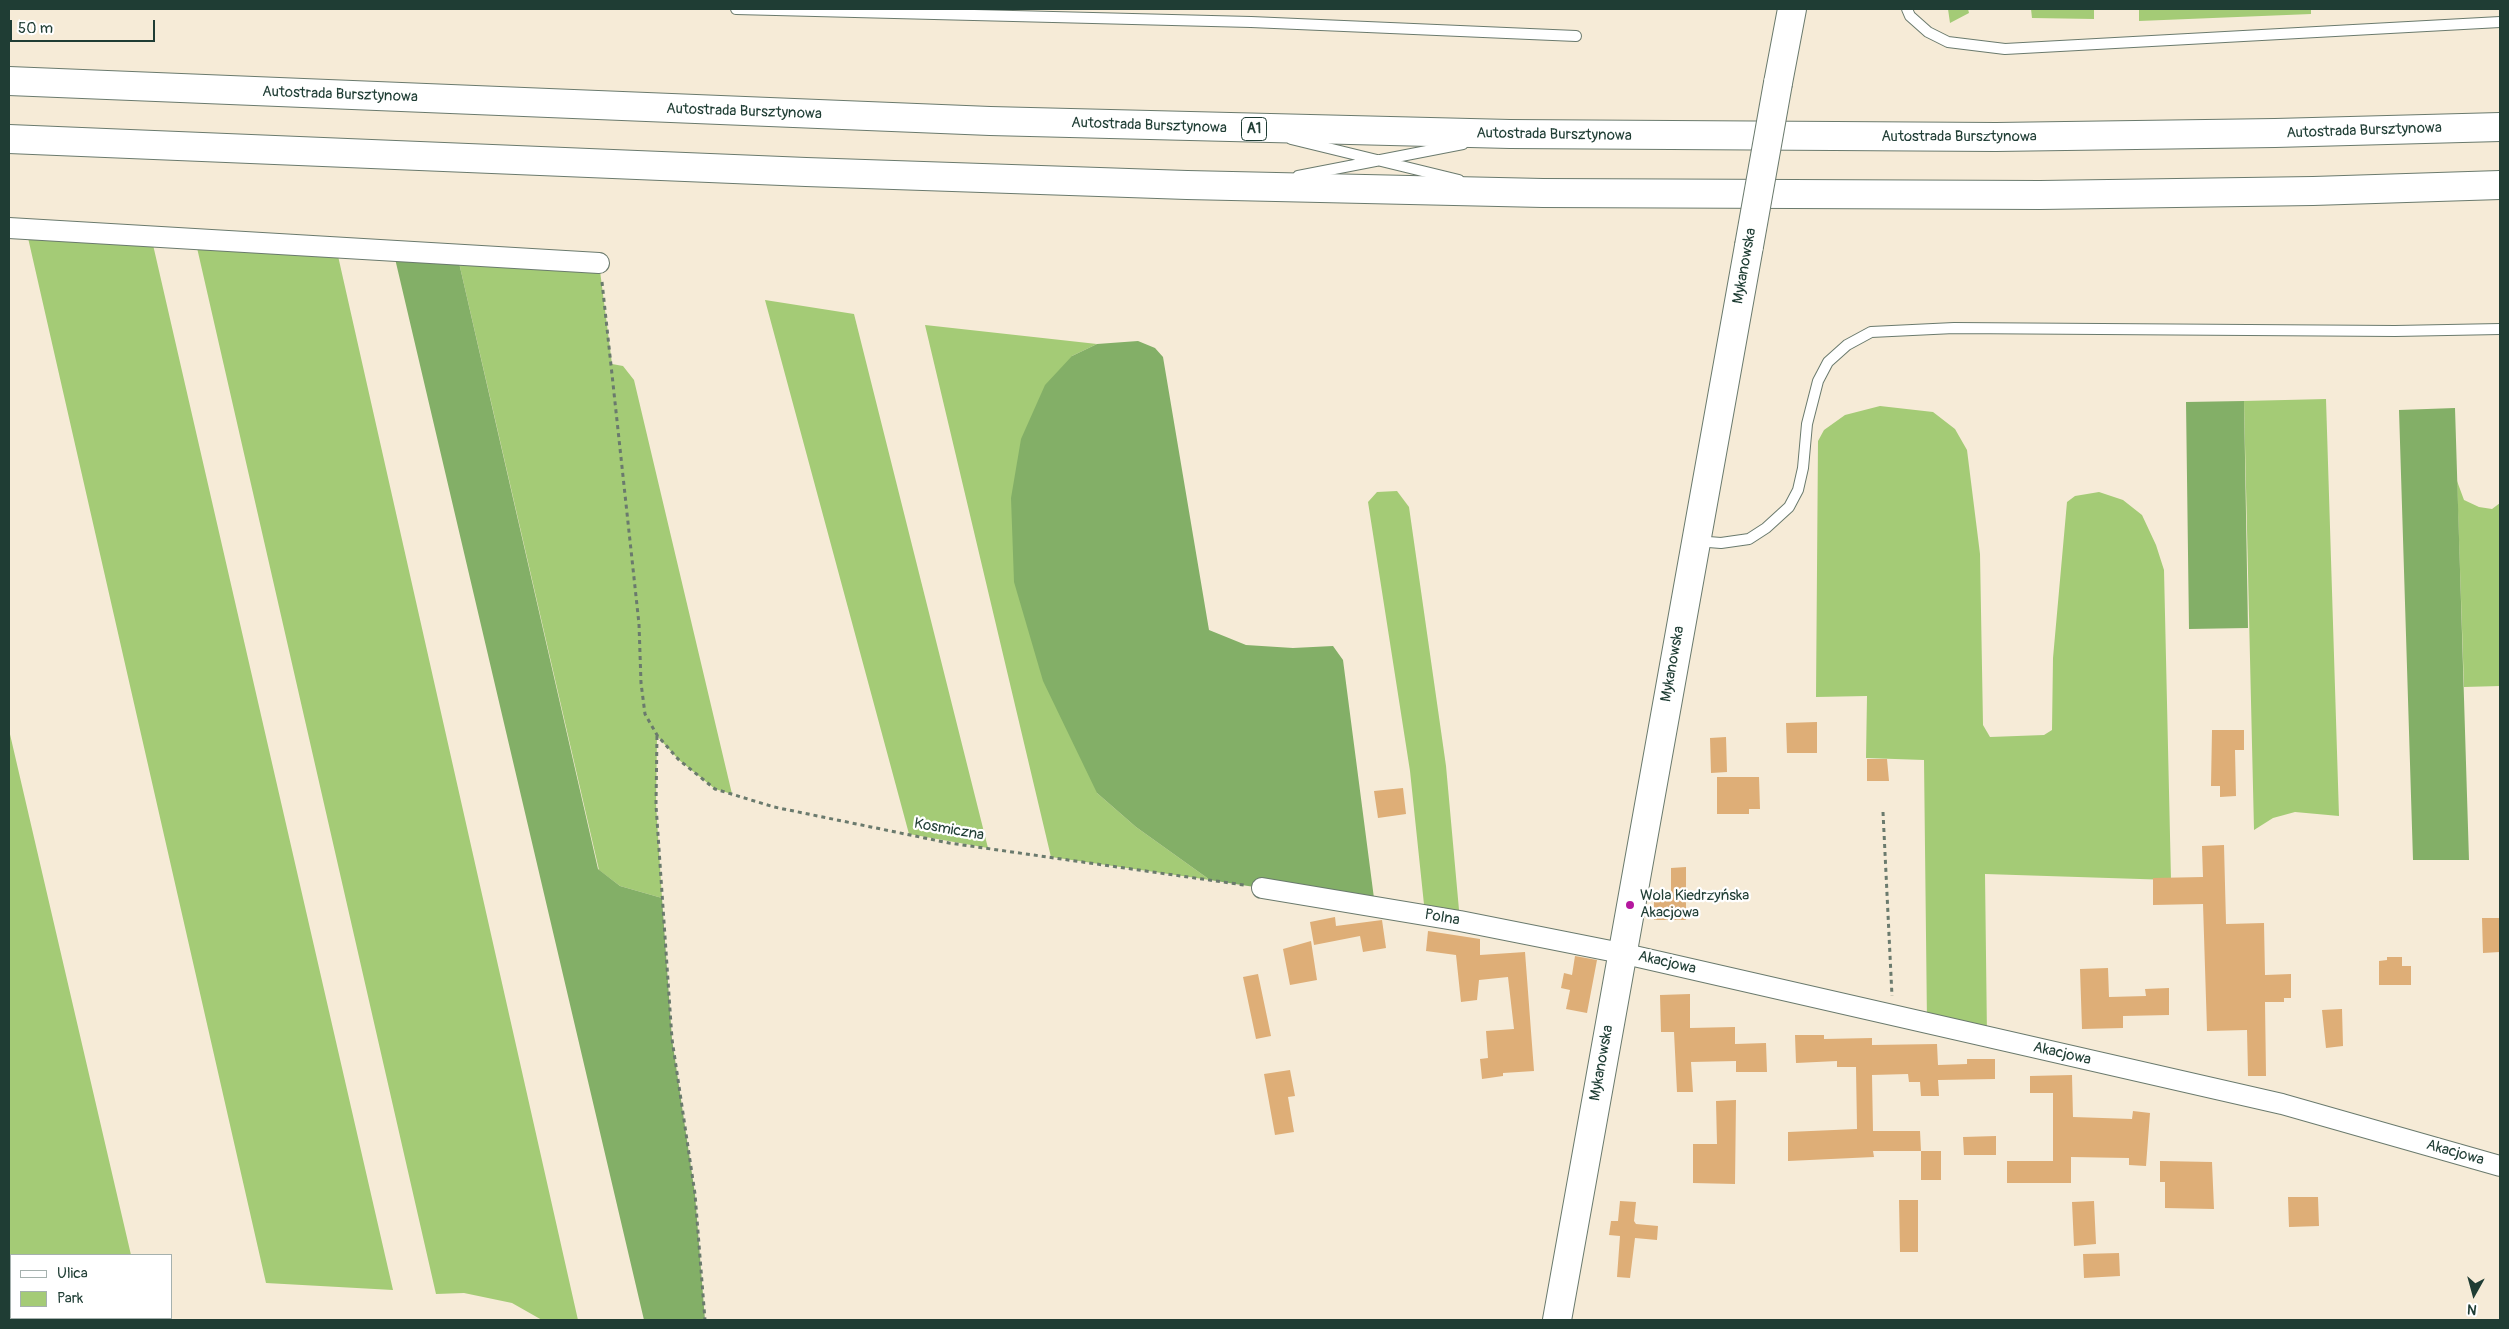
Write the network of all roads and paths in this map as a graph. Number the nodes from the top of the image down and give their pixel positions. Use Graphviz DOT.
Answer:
graph roads {
  1 [pos="736,9"];
  2 [pos="1792,9"];
  3 [pos="1907,9"];
  4 [pos="2500,22"];
  5 [pos="1576,36"];
  6 [pos="9,81"];
  7 [pos="2500,127"];
  8 [pos="1246,128"];
  9 [pos="1510,134"];
  10 [pos="9,139"];
  11 [pos="1378,161"];
  12 [pos="2500,185"];
  13 [pos="1246,186"];
  14 [pos="1509,192"];
  15 [pos="9,228"];
  16 [pos="599,263"];
  17 [pos="2500,329"];
  18 [pos="1696,541"];
  19 [pos="657,735"];
  20 [pos="1883,812"];
  21 [pos="1262,888"];
  22 [pos="1621,953"];
  23 [pos="1893,1015"];
  24 [pos="2500,1166"];
  25 [pos="705,1320"];
  26 [pos="1557,1320"];
  1 -- 5 [label="lane"];
  2 -- 18 [label="main road, Mykanowska, bridge"];
  3 -- 4 [label="lane"];
  6 -- 8 [label="main road, Autostrada Bursztynowa / A1"];
  7 -- 9 [label="main road, Autostrada Bursztynowa / A1"];
  8 -- 9 [label="main road, Autostrada Bursztynowa / A1"];
  8 -- 11 [label="lane"];
  9 -- 11 [label="lane"];
  10 -- 13 [label="main road"];
  11 -- 13 [label="lane"];
  11 -- 14 [label="lane"];
  12 -- 14 [label="main road"];
  13 -- 14 [label="main road"];
  15 -- 16 [label="street"];
  16 -- 19 [label="path, Kosmiczna"];
  17 -- 18 [label="lane"];
  18 -- 22 [label="main road, Mykanowska"];
  19 -- 21 [label="path, Kosmiczna"];
  19 -- 25 [label="path"];
  20 -- 23 [label="path"];
  21 -- 22 [label="street, Polna"];
  22 -- 23 [label="street, Akacjowa"];
  22 -- 26 [label="main road, Mykanowska"];
  23 -- 24 [label="street, Akacjowa"];
}
